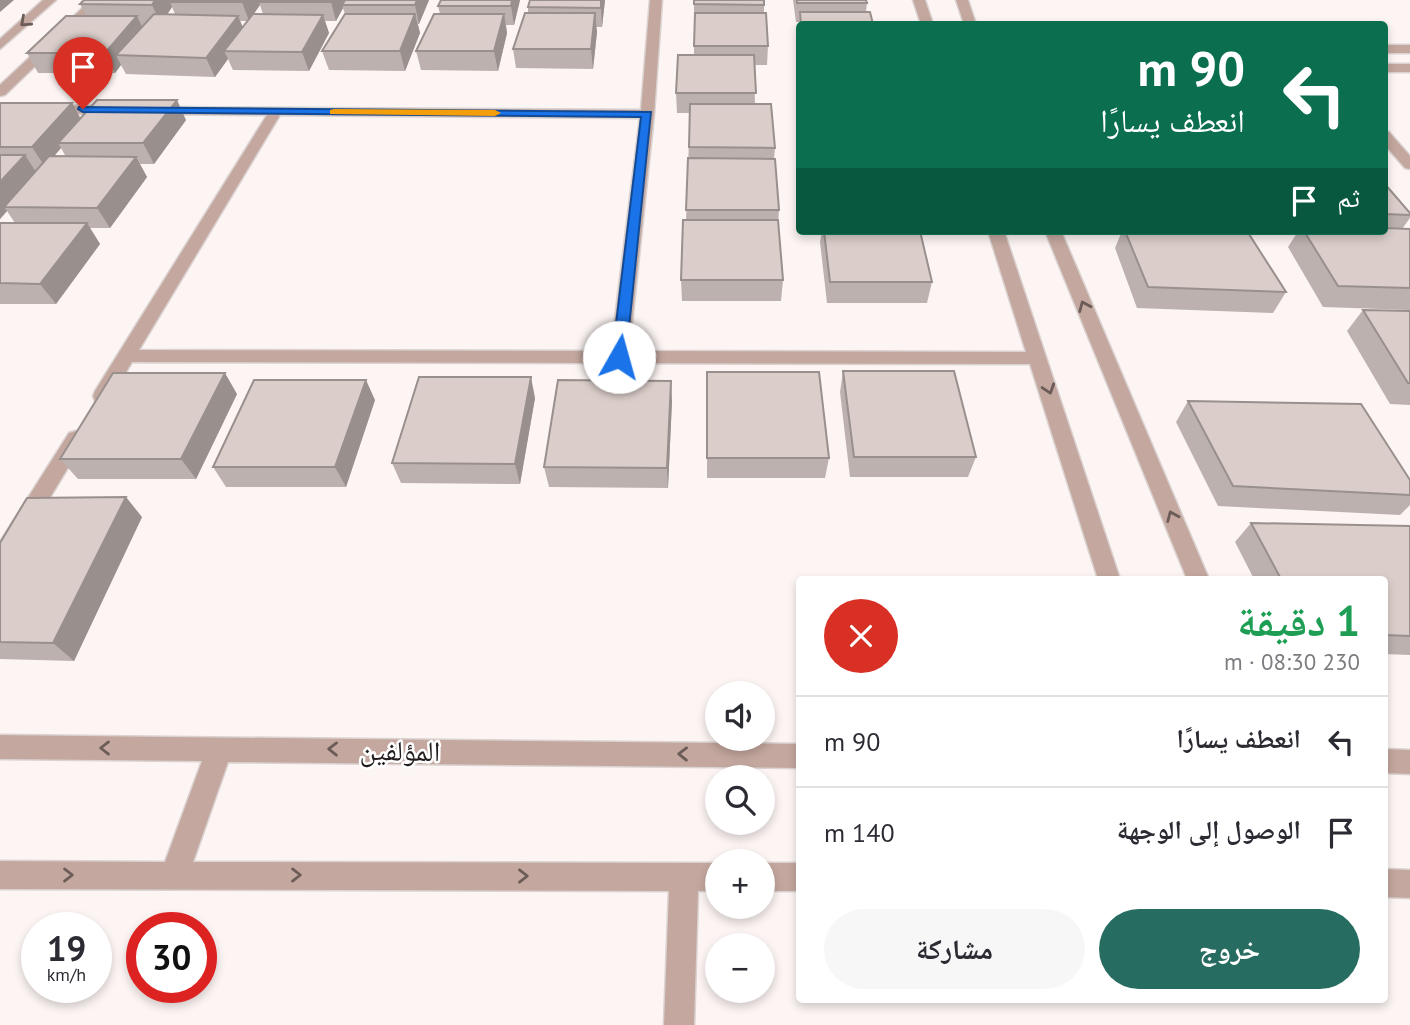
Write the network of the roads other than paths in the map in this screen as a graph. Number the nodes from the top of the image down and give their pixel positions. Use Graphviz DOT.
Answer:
graph roads {
  1 [pos="50,0"];
  2 [pos="98,0"];
  3 [pos="656,0"];
  4 [pos="919,0"];
  5 [pos="962,0"];
  6 [pos="926,21"];
  7 [pos="969,21"];
  8 [pos="0,45"];
  9 [pos="1388,49"];
  10 [pos="1410,49"];
  11 [pos="1388,68"];
  12 [pos="1410,68"];
  13 [pos="0,92"];
  14 [pos="0,108"];
  15 [pos="276,111"];
  16 [pos="647,114"];
  17 [pos="1388,140"];
  18 [pos="1410,165"];
  19 [pos="997,235"];
  20 [pos="1055,235"];
  21 [pos="127,356"];
  22 [pos="619,357"];
  23 [pos="1039,358"];
  24 [pos="0,561"];
  25 [pos="1108,576"];
  26 [pos="1197,576"];
  27 [pos="0,747"];
  28 [pos="219,748"];
  29 [pos="796,756"];
  30 [pos="1388,761"];
  31 [pos="1410,762"];
  32 [pos="0,875"];
  33 [pos="174,875"];
  34 [pos="684,876"];
  35 [pos="705,877"];
  36 [pos="775,877"];
  37 [pos="796,877"];
  38 [pos="1388,883"];
  39 [pos="1410,884"];
  40 [pos="680,1025"];
  1 -- 8 [label="street, one-way"];
  2 -- 13 [label="street"];
  3 -- 16 [label="street"];
  4 -- 6 [label="street"];
  5 -- 7 [label="street"];
  9 -- 10 [label="street"];
  11 -- 12 [label="street"];
  14 -- 15 [label="street"];
  15 -- 16 [label="street"];
  15 -- 21 [label="street"];
  16 -- 22 [label="street"];
  17 -- 18 [label="street"];
  19 -- 23 [label="street"];
  26 -- 20 [label="street, one-way"];
  21 -- 22 [label="street"];
  21 -- 24 [label="street"];
  22 -- 23 [label="street"];
  23 -- 25 [label="street, one-way"];
  28 -- 27 [label="street, المؤلفين, one-way"];
  29 -- 28 [label="street, المؤلفين, one-way"];
  28 -- 33 [label="street"];
  30 -- 31 [label="street"];
  32 -- 33 [label="street, one-way"];
  33 -- 34 [label="street, one-way"];
  34 -- 35 [label="street"];
  34 -- 40 [label="street"];
  36 -- 37 [label="street"];
  38 -- 39 [label="street"];
}
